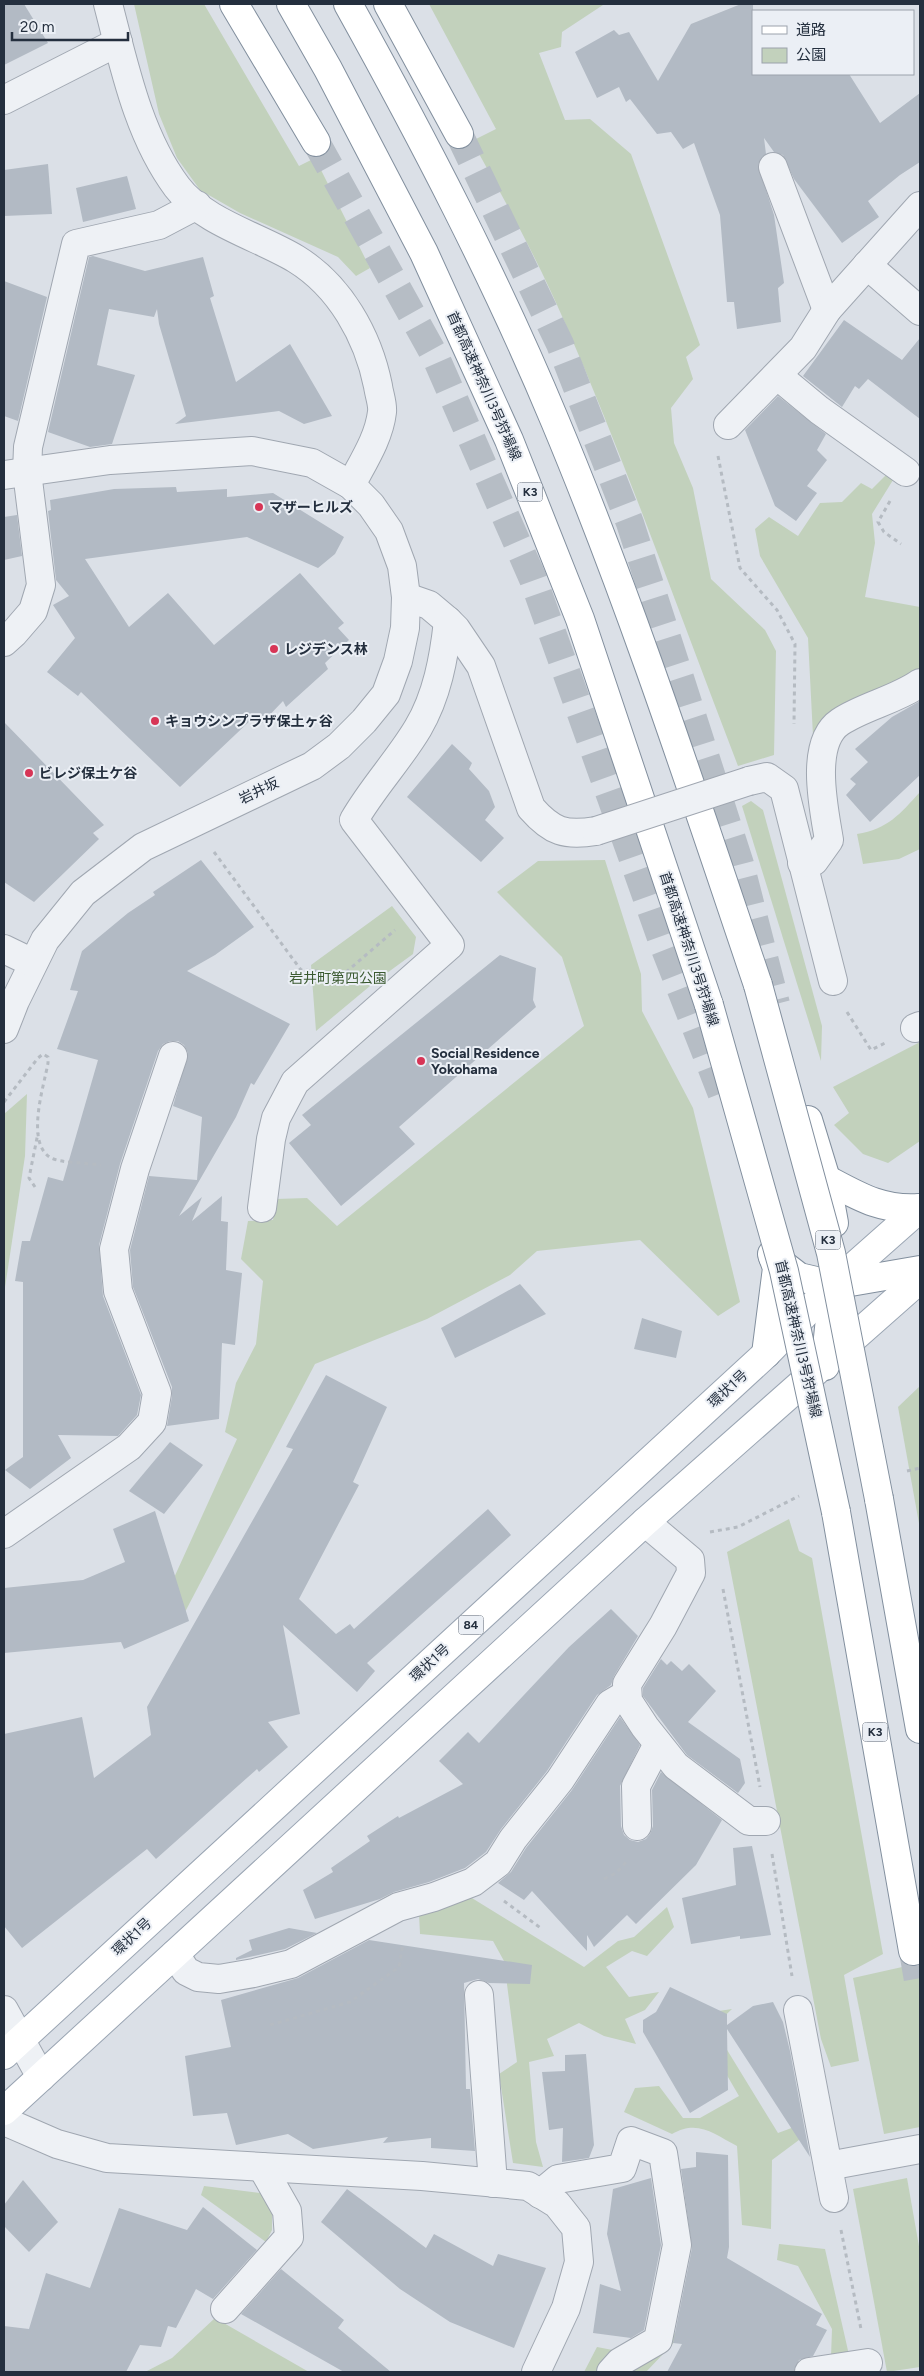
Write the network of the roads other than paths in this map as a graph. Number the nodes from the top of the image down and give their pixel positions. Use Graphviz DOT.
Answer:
graph roads {
  1 [pos="108,4"];
  2 [pos="234,4"];
  3 [pos="291,4"];
  4 [pos="348,4"];
  5 [pos="388,4"];
  6 [pos="118,42"];
  7 [pos="4,100"];
  8 [pos="459,134"];
  9 [pos="316,142"];
  10 [pos="773,167"];
  11 [pos="197,205"];
  12 [pos="920,206"];
  13 [pos="867,265"];
  14 [pos="827,310"];
  15 [pos="920,311"];
  16 [pos="778,376"];
  17 [pos="723,437"];
  18 [pos="906,472"];
  19 [pos="15,474"];
  20 [pos="351,485"];
  21 [pos="406,596"];
  22 [pos="448,621"];
  23 [pos="4,642"];
  24 [pos="920,683"];
  25 [pos="802,863"];
  26 [pos="4,949"];
  27 [pos="33,963"];
  28 [pos="833,981"];
  29 [pos="4,1029"];
  30 [pos="173,1056"];
  31 [pos="797,1085"];
  32 [pos="725,1102"];
  33 [pos="826,1179"];
  34 [pos="262,1208"];
  35 [pos="920,1208"];
  36 [pos="773,1257"];
  37 [pos="920,1270"];
  38 [pos="920,1279"];
  39 [pos="833,1285"];
  40 [pos="766,1354"];
  41 [pos="824,1366"];
  42 [pos="645,1522"];
  43 [pos="4,1534"];
  44 [pos="627,1694"];
  45 [pos="920,1729"];
  46 [pos="658,1744"];
  47 [pos="766,1821"];
  48 [pos="637,1826"];
  49 [pos="913,1952"];
  50 [pos="175,1954"];
  51 [pos="479,1995"];
  52 [pos="4,2010"];
  53 [pos="798,2010"];
  54 [pos="12,2048"];
  55 [pos="41,2077"];
  56 [pos="4,2111"];
  57 [pos="4,2121"];
  58 [pos="920,2149"];
  59 [pos="828,2166"];
  60 [pos="262,2167"];
  61 [pos="494,2183"];
  62 [pos="540,2194"];
  63 [pos="834,2198"];
  64 [pos="225,2309"];
  65 [pos="868,2363"];
  66 [pos="536,2372"];
  67 [pos="611,2372"];
  68 [pos="809,2372"];
  1 -- 6 [label="street"];
  2 -- 9 [label="main road"];
  3 -- 49 [label="main road, 首都高速神奈川3号狩場線 / K3, bridge"];
  4 -- 45 [label="main road, K3, bridge"];
  5 -- 8 [label="main road"];
  6 -- 7 [label="street"];
  6 -- 11 [label="street"];
  10 -- 14 [label="street"];
  11 -- 19 [label="street"];
  11 -- 20 [label="street"];
  12 -- 13 [label="street"];
  13 -- 14 [label="street"];
  13 -- 15 [label="street"];
  14 -- 16 [label="street"];
  16 -- 17 [label="street"];
  16 -- 18 [label="street"];
  19 -- 20 [label="street, 岩井坂"];
  19 -- 23 [label="street"];
  20 -- 21 [label="street, 岩井坂"];
  21 -- 22 [label="street"];
  21 -- 27 [label="street, 岩井坂"];
  22 -- 25 [label="street, bridge"];
  22 -- 34 [label="street"];
  24 -- 25 [label="street"];
  25 -- 28 [label="street"];
  26 -- 27 [label="street"];
  27 -- 29 [label="street, 岩井坂"];
  30 -- 43 [label="street"];
  31 -- 33 [label="main road"];
  32 -- 36 [label="main road"];
  33 -- 35 [label="main road"];
  33 -- 39 [label="main road"];
  35 -- 39 [label="main road, 環状1号 / 84"];
  36 -- 39 [label="main road"];
  36 -- 40 [label="main road"];
  37 -- 39 [label="main road"];
  38 -- 41 [label="main road"];
  39 -- 40 [label="main road, 環状1号 / 84"];
  39 -- 41 [label="main road"];
  40 -- 54 [label="main road, 環状1号 / 84"];
  41 -- 42 [label="main road"];
  42 -- 44 [label="street"];
  42 -- 50 [label="main road"];
  44 -- 46 [label="street"];
  44 -- 50 [label="street"];
  46 -- 47 [label="street"];
  46 -- 48 [label="street"];
  50 -- 55 [label="main road"];
  51 -- 61 [label="street"];
  52 -- 54 [label="street"];
  53 -- 59 [label="street"];
  54 -- 55 [label="street"];
  55 -- 56 [label="main road"];
  57 -- 60 [label="street"];
  58 -- 59 [label="street"];
  59 -- 63 [label="street"];
  60 -- 61 [label="street"];
  60 -- 64 [label="street"];
  61 -- 62 [label="street"];
  62 -- 66 [label="street"];
  62 -- 67 [label="street"];
  65 -- 68 [label="street"];
}
